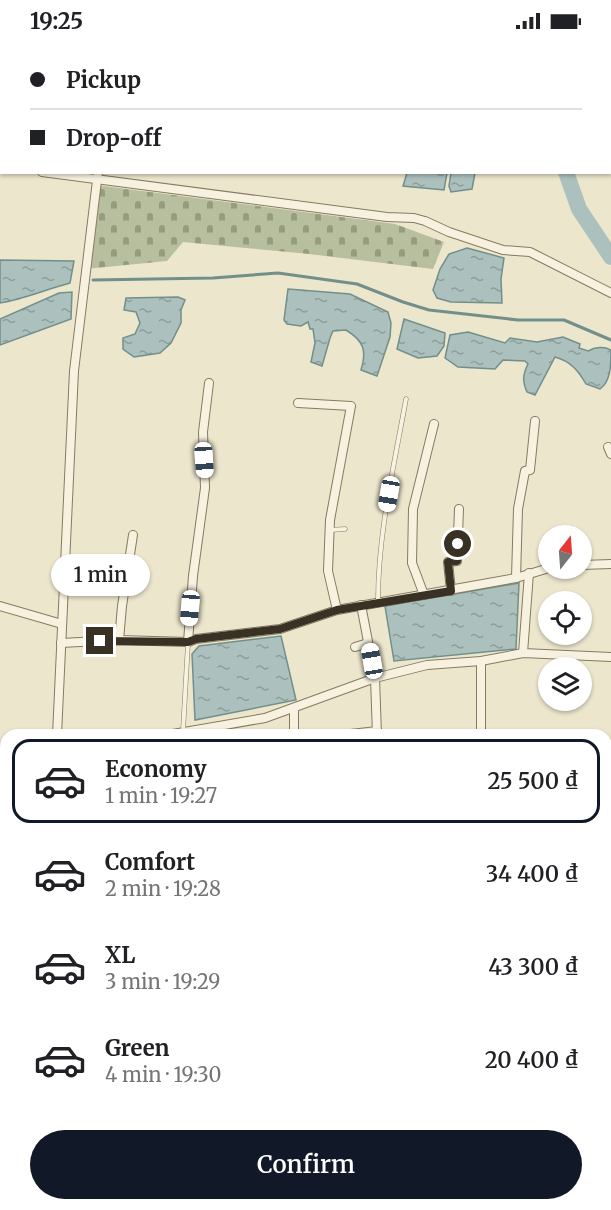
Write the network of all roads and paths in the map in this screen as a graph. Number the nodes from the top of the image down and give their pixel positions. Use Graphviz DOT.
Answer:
graph roads {
  1 [pos="64,174"];
  2 [pos="97,177"];
  3 [pos="611,293"];
  4 [pos="209,383"];
  5 [pos="406,399"];
  6 [pos="298,402"];
  7 [pos="535,421"];
  8 [pos="434,424"];
  9 [pos="459,509"];
  10 [pos="345,529"];
  11 [pos="330,530"];
  12 [pos="134,535"];
  13 [pos="611,564"];
  14 [pos="592,565"];
  15 [pos="538,571"];
  16 [pos="529,573"];
  17 [pos="516,578"];
  18 [pos="451,591"];
  19 [pos="424,595"];
  20 [pos="378,602"];
  21 [pos="361,605"];
  22 [pos="0,606"];
  23 [pos="337,610"];
  24 [pos="62,624"];
  25 [pos="119,640"];
  26 [pos="188,642"];
  27 [pos="61,643"];
  28 [pos="368,643"];
  29 [pos="355,647"];
  30 [pos="523,653"];
  31 [pos="611,657"];
  32 [pos="481,661"];
  33 [pos="375,678"];
  34 [pos="294,708"];
  35 [pos="57,729"];
  36 [pos="183,729"];
  37 [pos="211,729"];
  38 [pos="294,729"];
  39 [pos="377,729"];
  40 [pos="481,729"];
  1 -- 2 [label="street"];
  2 -- 3 [label="street"];
  2 -- 24 [label="street"];
  4 -- 26 [label="street"];
  5 -- 20 [label="lane"];
  6 -- 11 [label="street"];
  7 -- 17 [label="street"];
  8 -- 19 [label="street"];
  9 -- 18 [label="street"];
  10 -- 11 [label="lane"];
  11 -- 23 [label="street"];
  12 -- 25 [label="street"];
  13 -- 14 [label="street"];
  15 -- 16 [label="street"];
  16 -- 17 [label="street"];
  16 -- 30 [label="street"];
  17 -- 18 [label="street"];
  18 -- 19 [label="street"];
  19 -- 20 [label="street"];
  20 -- 21 [label="street"];
  21 -- 23 [label="street"];
  21 -- 28 [label="street"];
  22 -- 24 [label="street"];
  23 -- 26 [label="street"];
  24 -- 27 [label="street"];
  25 -- 26 [label="street"];
  25 -- 27 [label="street"];
  26 -- 36 [label="lane"];
  27 -- 35 [label="street"];
  28 -- 29 [label="street"];
  28 -- 33 [label="street"];
  30 -- 31 [label="street"];
  30 -- 32 [label="street"];
  32 -- 33 [label="street"];
  32 -- 40 [label="street"];
  33 -- 34 [label="street"];
  33 -- 39 [label="street"];
  34 -- 37 [label="street"];
  34 -- 38 [label="street"];
}
